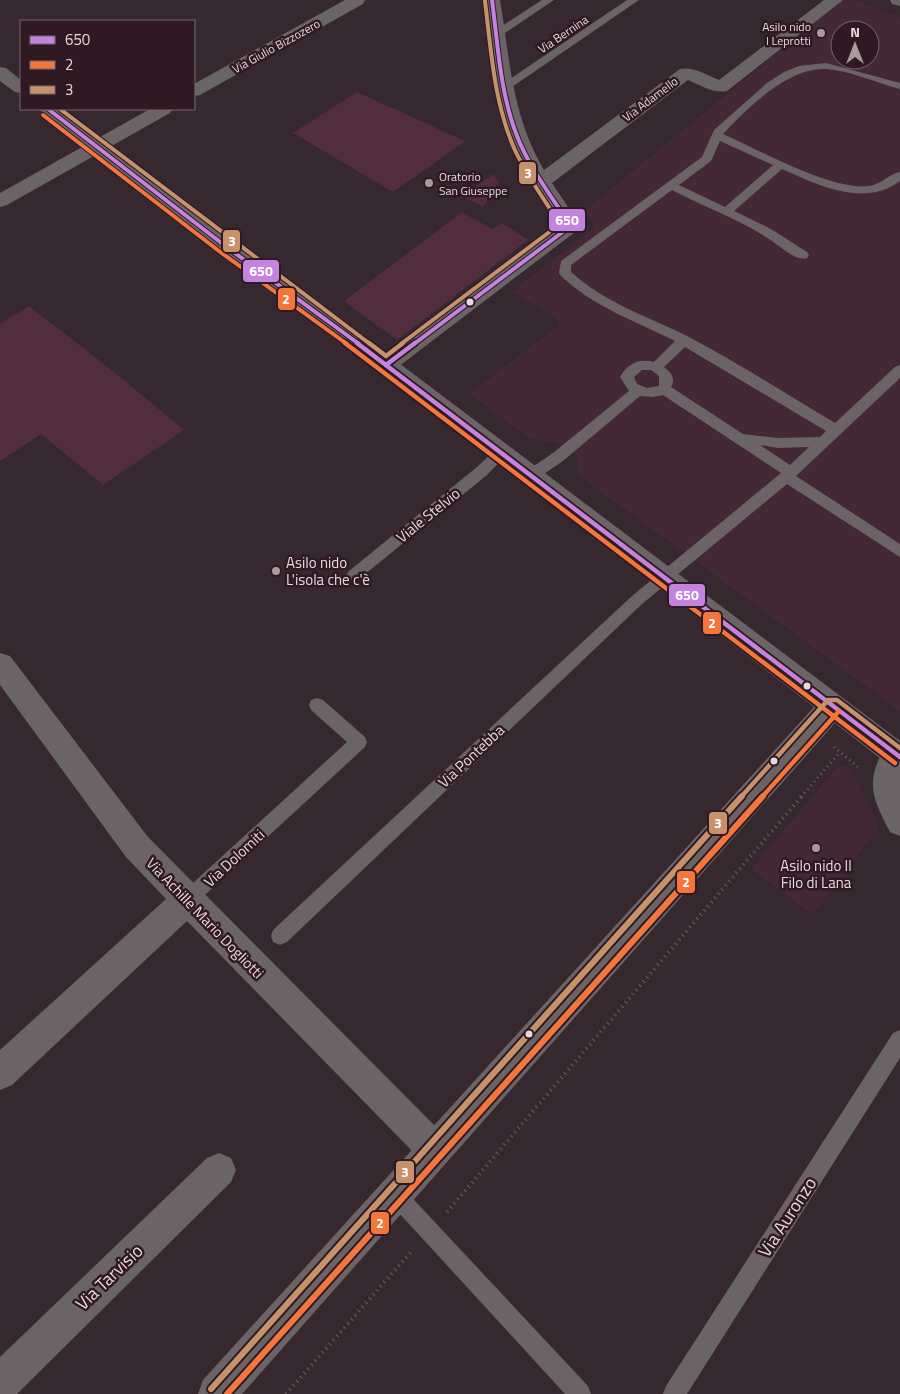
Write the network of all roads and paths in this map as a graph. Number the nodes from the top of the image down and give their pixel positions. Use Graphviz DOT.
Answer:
graph roads {
  1 [pos="357,0"];
  2 [pos="492,0"];
  3 [pos="549,0"];
  4 [pos="634,0"];
  5 [pos="835,0"];
  6 [pos="498,33"];
  7 [pos="0,72"];
  8 [pos="900,86"];
  9 [pos="20,87"];
  10 [pos="505,87"];
  11 [pos="195,91"];
  12 [pos="49,110"];
  13 [pos="161,110"];
  14 [pos="716,135"];
  15 [pos="97,146"];
  16 [pos="781,164"];
  17 [pos="900,175"];
  18 [pos="542,181"];
  19 [pos="672,186"];
  20 [pos="0,201"];
  21 [pos="727,211"];
  22 [pos="802,255"];
  23 [pos="684,340"];
  24 [pos="386,366"];
  25 [pos="656,367"];
  26 [pos="900,370"];
  27 [pos="664,389"];
  28 [pos="638,391"];
  29 [pos="837,430"];
  30 [pos="739,437"];
  31 [pos="824,442"];
  32 [pos="501,453"];
  33 [pos="788,474"];
  34 [pos="530,476"];
  35 [pos="900,551"];
  36 [pos="354,575"];
  37 [pos="664,578"];
  38 [pos="0,664"];
  39 [pos="317,705"];
  40 [pos="822,718"];
  41 [pos="840,752"];
  42 [pos="898,756"];
  43 [pos="886,790"];
  44 [pos="900,823"];
  45 [pos="187,900"];
  46 [pos="280,936"];
  47 [pos="900,1040"];
  48 [pos="0,1072"];
  49 [pos="435,1150"];
  50 [pos="219,1170"];
  51 [pos="395,1194"];
  52 [pos="443,1217"];
  53 [pos="415,1248"];
  54 [pos="0,1384"];
  55 [pos="217,1394"];
  56 [pos="286,1394"];
  57 [pos="580,1394"];
  58 [pos="674,1394"];
  1 -- 11 [label="street, Via Giulio Bizzozero"];
  2 -- 6 [label="street"];
  3 -- 6 [label="lane"];
  4 -- 10 [label="lane, Via Bernina"];
  5 -- 18 [label="street, Via Adamello"];
  6 -- 10 [label="street"];
  7 -- 9 [label="street"];
  8 -- 14 [label="lane"];
  10 -- 18 [label="street"];
  12 -- 15 [label="street"];
  13 -- 15 [label="street"];
  14 -- 16 [label="lane"];
  14 -- 19 [label="lane"];
  15 -- 20 [label="street"];
  15 -- 24 [label="street"];
  16 -- 17 [label="lane"];
  16 -- 21 [label="lane"];
  18 -- 24 [label="street"];
  19 -- 21 [label="lane"];
  19 -- 23 [label="lane"];
  21 -- 22 [label="lane"];
  23 -- 25 [label="lane"];
  23 -- 29 [label="lane"];
  24 -- 32 [label="street"];
  25 -- 27 [label="lane"];
  25 -- 28 [label="lane"];
  26 -- 29 [label="lane, Via Pontebba"];
  27 -- 28 [label="lane"];
  27 -- 30 [label="lane"];
  28 -- 34 [label="lane"];
  29 -- 31 [label="lane, Via Pontebba"];
  30 -- 31 [label="lane"];
  30 -- 33 [label="lane"];
  31 -- 33 [label="lane, Via Pontebba"];
  32 -- 34 [label="street"];
  32 -- 36 [label="lane, Viale Stelvio"];
  33 -- 35 [label="lane"];
  33 -- 37 [label="lane, Via Pontebba"];
  34 -- 37 [label="street"];
  37 -- 40 [label="street"];
  37 -- 46 [label="lane, Via Pontebba"];
  38 -- 45 [label="street, Via Achille Mario Dogliotti"];
  39 -- 45 [label="lane, Via Dolomiti"];
  40 -- 41 [label="path"];
  40 -- 42 [label="street"];
  40 -- 49 [label="street"];
  41 -- 43 [label="path"];
  41 -- 52 [label="path"];
  42 -- 43 [label="street"];
  43 -- 44 [label="street"];
  45 -- 48 [label="street, Via Dolomiti"];
  45 -- 49 [label="street, Via Achille Mario Dogliotti"];
  47 -- 58 [label="lane, Via Auronzo"];
  49 -- 51 [label="street"];
  50 -- 54 [label="street, Via Tarvisio"];
  51 -- 55 [label="street"];
  51 -- 57 [label="lane"];
  53 -- 56 [label="path"];
}
